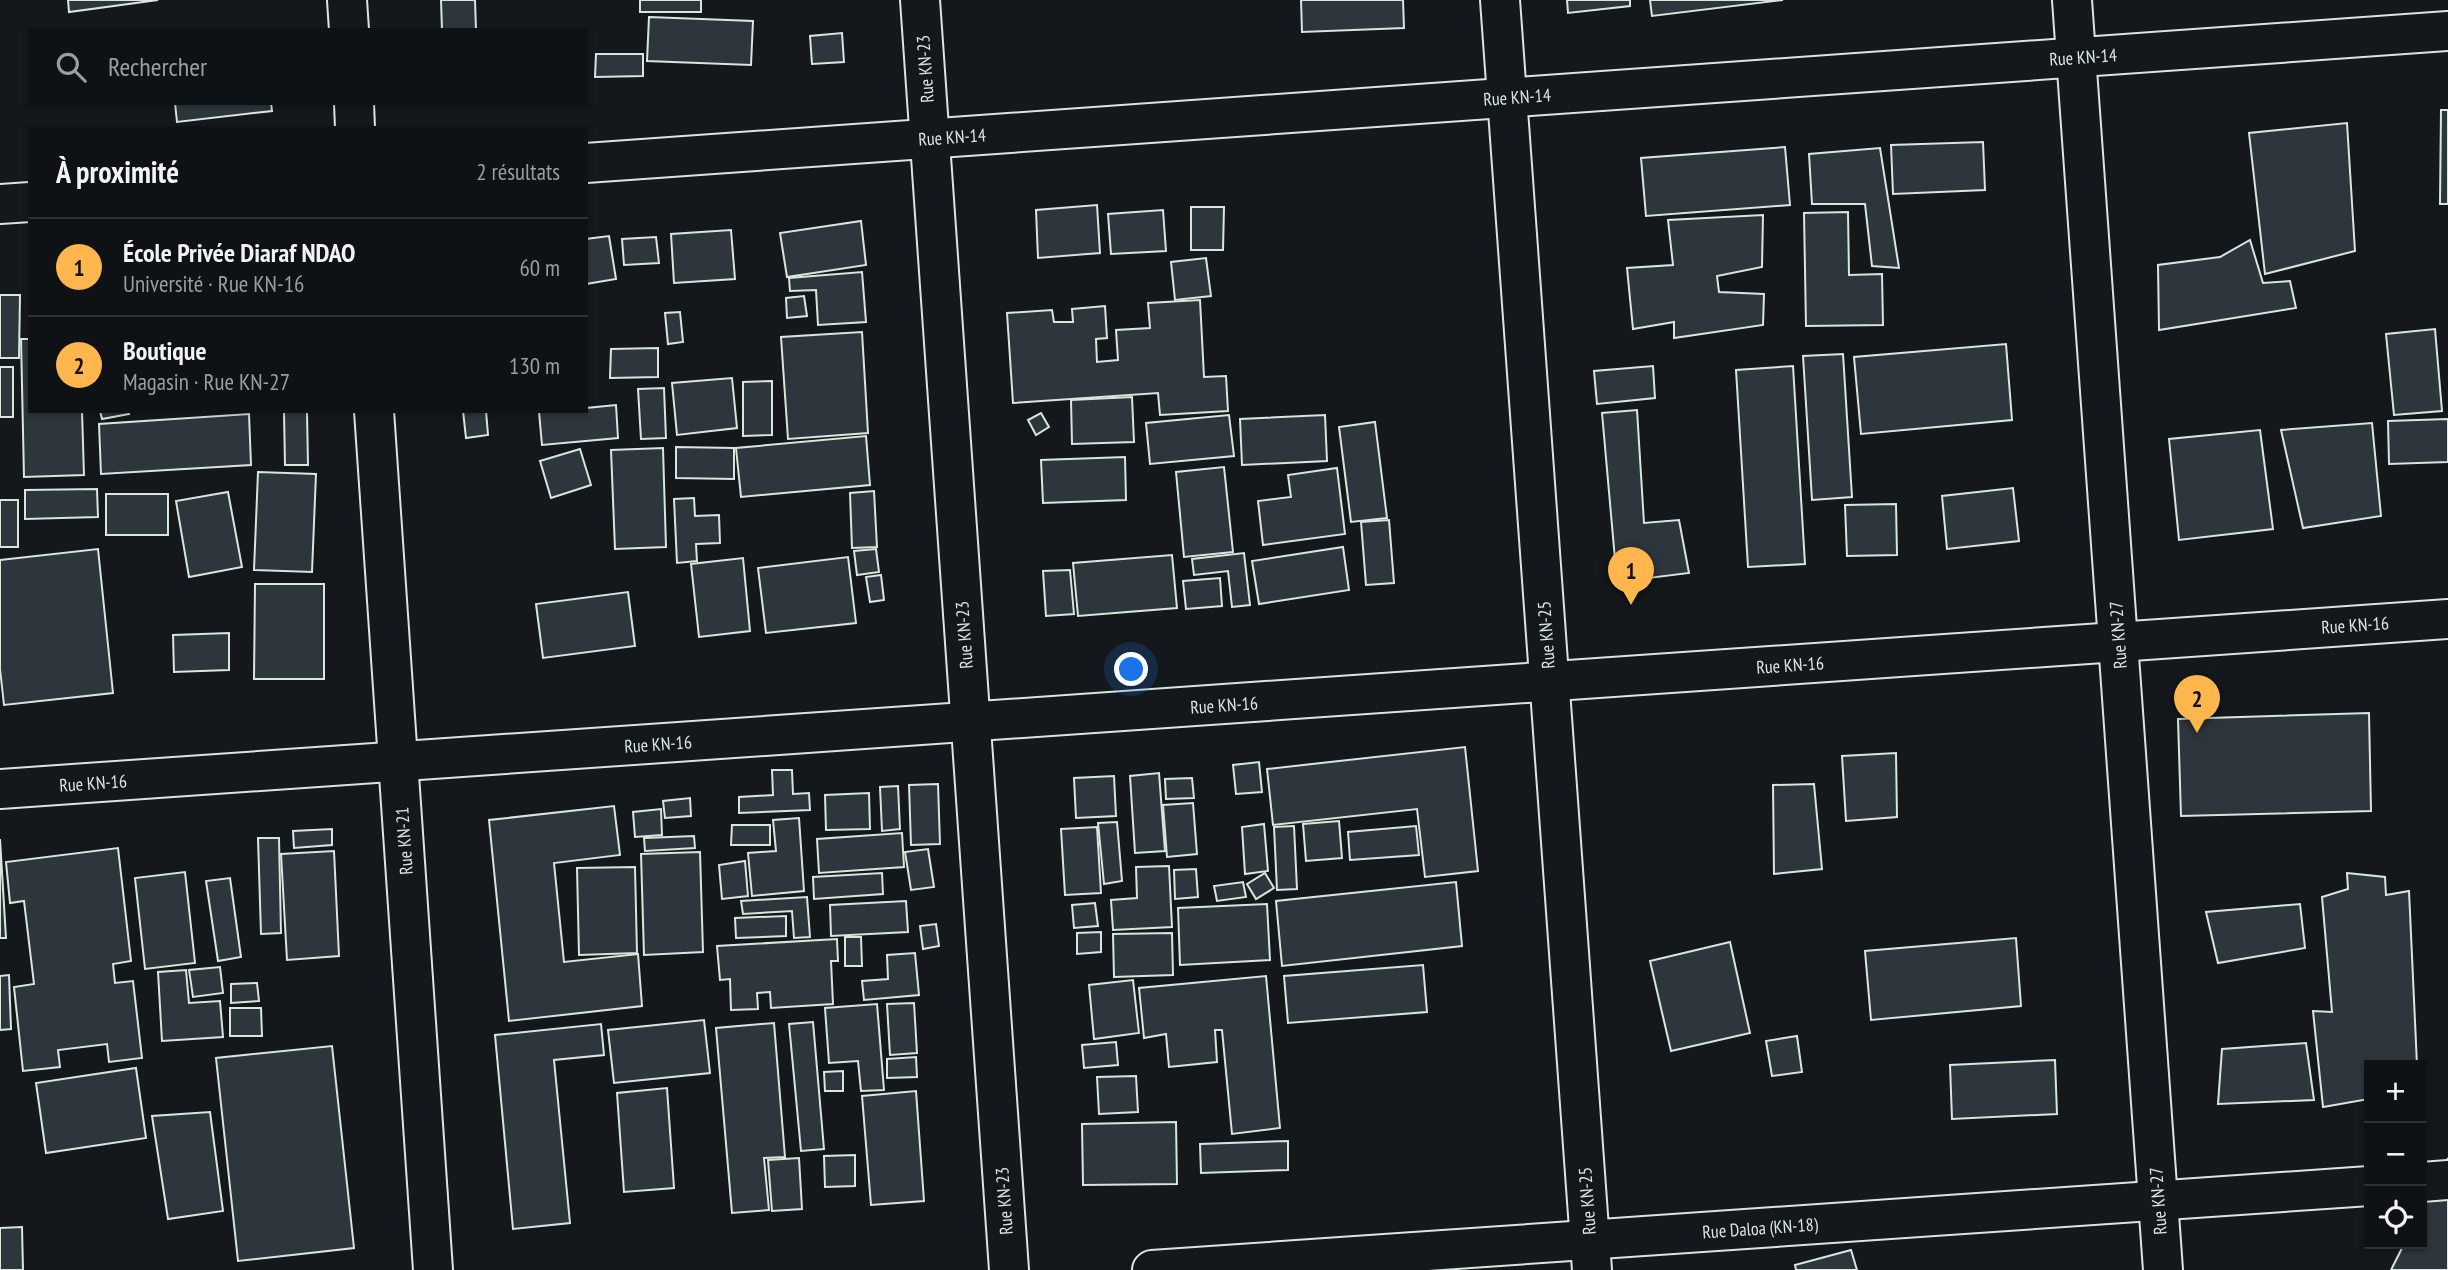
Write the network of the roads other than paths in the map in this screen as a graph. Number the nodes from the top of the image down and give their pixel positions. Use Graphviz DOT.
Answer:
graph roads {
  1 [pos="347,0"];
  2 [pos="920,0"];
  3 [pos="1500,0"];
  4 [pos="2072,0"];
  5 [pos="349,28"];
  6 [pos="2448,31"];
  7 [pos="2076,57"];
  8 [pos="1507,97"];
  9 [pos="354,105"];
  10 [pos="355,126"];
  11 [pos="930,139"];
  12 [pos="588,163"];
  13 [pos="28,202"];
  14 [pos="0,204"];
  15 [pos="374,413"];
  16 [pos="2448,619"];
  17 [pos="2118,642"];
  18 [pos="1549,682"];
  19 [pos="970,722"];
  20 [pos="398,762"];
  21 [pos="0,789"];
  22 [pos="2448,1180"];
  23 [pos="2427,1182"];
  24 [pos="2364,1186"];
  25 [pos="2158,1200"];
  26 [pos="1591,1255"];
  27 [pos="432,1270"];
  28 [pos="1009,1270"];
  29 [pos="1152,1270"];
  30 [pos="2163,1270"];
  1 -- 5 [label="street"];
  2 -- 11 [label="street, Rue KN-23"];
  3 -- 8 [label="street, Rue KN-25"];
  4 -- 7 [label="street, Rue KN-27"];
  6 -- 7 [label="street, Rue KN-14"];
  7 -- 8 [label="street, Rue KN-14"];
  7 -- 17 [label="street, Rue KN-27"];
  8 -- 11 [label="street, Rue KN-14"];
  8 -- 18 [label="street, Rue KN-25"];
  9 -- 10 [label="street"];
  11 -- 12 [label="street, Rue KN-14"];
  11 -- 19 [label="street, Rue KN-23"];
  13 -- 14 [label="street"];
  15 -- 20 [label="street, Rue KN-21"];
  16 -- 17 [label="street, Rue KN-16"];
  17 -- 18 [label="street, Rue KN-16"];
  17 -- 25 [label="street, Rue KN-27"];
  18 -- 19 [label="street, Rue KN-16"];
  18 -- 26 [label="street, Rue KN-25"];
  19 -- 20 [label="street, Rue KN-16"];
  19 -- 28 [label="street, Rue KN-23"];
  20 -- 21 [label="street, Rue KN-16"];
  20 -- 27 [label="street, Rue KN-21"];
  22 -- 23 [label="street"];
  24 -- 25 [label="street, Rue Daloa (KN-18)"];
  25 -- 26 [label="street, Rue Daloa (KN-18)"];
  25 -- 30 [label="street, Rue KN-27"];
  26 -- 29 [label="street, Rue Daloa (KN-18)"];
}
